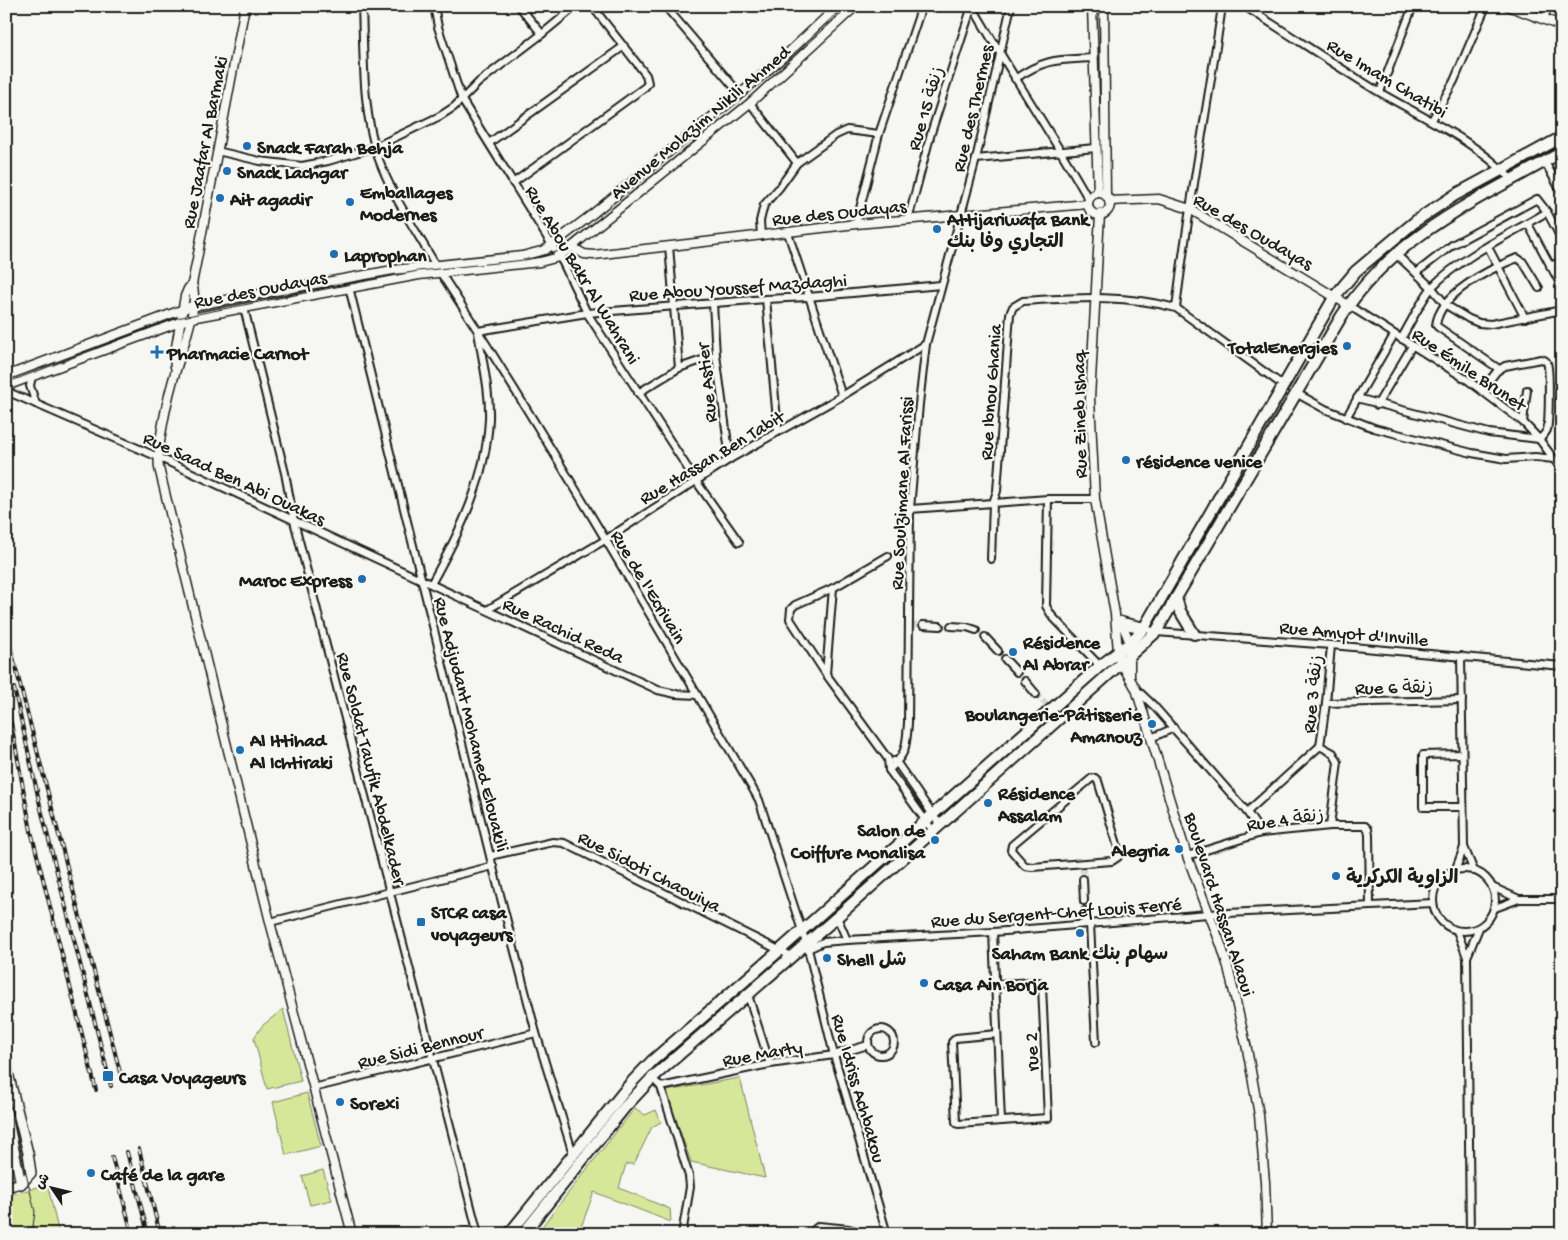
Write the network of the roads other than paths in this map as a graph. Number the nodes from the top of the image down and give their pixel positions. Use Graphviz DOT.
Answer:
graph roads {
  1 [pos="245,6"];
  2 [pos="362,6"];
  3 [pos="434,6"];
  4 [pos="519,6"];
  5 [pos="576,6"];
  6 [pos="592,6"];
  7 [pos="665,6"];
  8 [pos="838,6"];
  9 [pos="856,6"];
  10 [pos="922,6"];
  11 [pos="972,6"];
  12 [pos="1011,6"];
  13 [pos="1092,6"];
  14 [pos="1104,6"];
  15 [pos="1222,6"];
  16 [pos="1244,6"];
  17 [pos="1413,6"];
  18 [pos="1486,6"];
  19 [pos="1509,6"];
  20 [pos="1526,6"];
  21 [pos="1546,13"];
  22 [pos="1562,20"];
  23 [pos="1562,26"];
  24 [pos="542,34"];
  25 [pos="624,46"];
  26 [pos="999,53"];
  27 [pos="1094,58"];
  28 [pos="1015,79"];
  29 [pos="1380,92"];
  30 [pos="740,94"];
  31 [pos="462,100"];
  32 [pos="750,103"];
  33 [pos="1432,120"];
  34 [pos="878,134"];
  35 [pos="1562,136"];
  36 [pos="489,143"];
  37 [pos="375,147"];
  38 [pos="1096,148"];
  39 [pos="218,151"];
  40 [pos="1061,151"];
  41 [pos="1562,152"];
  42 [pos="976,160"];
  43 [pos="1545,162"];
  44 [pos="797,163"];
  45 [pos="1502,169"];
  46 [pos="1512,180"];
  47 [pos="513,183"];
  48 [pos="1560,185"];
  49 [pos="1098,193"];
  50 [pos="1562,193"];
  51 [pos="1108,198"];
  52 [pos="1088,202"];
  53 [pos="1190,210"];
  54 [pos="1547,212"];
  55 [pos="1100,214"];
  56 [pos="960,216"];
  57 [pos="908,220"];
  58 [pos="856,224"];
  59 [pos="1528,224"];
  60 [pos="788,233"];
  61 [pos="761,236"];
  62 [pos="1562,240"];
  63 [pos="579,241"];
  64 [pos="553,246"];
  65 [pos="669,246"];
  66 [pos="572,247"];
  67 [pos="1488,247"];
  68 [pos="1396,254"];
  69 [pos="594,255"];
  70 [pos="560,257"];
  71 [pos="1562,261"];
  72 [pos="435,264"];
  73 [pos="1498,266"];
  74 [pos="1550,266"];
  75 [pos="440,272"];
  76 [pos="1416,273"];
  77 [pos="192,284"];
  78 [pos="941,285"];
  79 [pos="349,287"];
  80 [pos="1562,287"];
  81 [pos="1432,288"];
  82 [pos="1540,288"];
  83 [pos="1336,296"];
  84 [pos="808,297"];
  85 [pos="1096,297"];
  86 [pos="766,299"];
  87 [pos="713,303"];
  88 [pos="1348,305"];
  89 [pos="1446,305"];
  90 [pos="192,306"];
  91 [pos="673,306"];
  92 [pos="244,308"];
  93 [pos="1176,308"];
  94 [pos="183,309"];
  95 [pos="1562,310"];
  96 [pos="587,313"];
  97 [pos="191,318"];
  98 [pos="1525,318"];
  99 [pos="182,321"];
  100 [pos="478,331"];
  101 [pos="1394,335"];
  102 [pos="1401,339"];
  103 [pos="926,344"];
  104 [pos="1412,346"];
  105 [pos="716,354"];
  106 [pos="679,368"];
  107 [pos="176,369"];
  108 [pos="1499,369"];
  109 [pos="6,376"];
  110 [pos="32,376"];
  111 [pos="6,386"];
  112 [pos="1284,386"];
  113 [pos="1482,390"];
  114 [pos="1527,390"];
  115 [pos="6,391"];
  116 [pos="638,393"];
  117 [pos="1296,393"];
  118 [pos="842,396"];
  119 [pos="1356,398"];
  120 [pos="36,404"];
  121 [pos="1377,405"];
  122 [pos="1346,418"];
  123 [pos="1523,422"];
  124 [pos="778,431"];
  125 [pos="1540,440"];
  126 [pos="158,457"];
  127 [pos="730,459"];
  128 [pos="1554,460"];
  129 [pos="1562,470"];
  130 [pos="696,480"];
  131 [pos="1095,498"];
  132 [pos="1048,499"];
  133 [pos="993,503"];
  134 [pos="910,509"];
  135 [pos="294,521"];
  136 [pos="605,540"];
  137 [pos="739,542"];
  138 [pos="888,556"];
  139 [pos="991,559"];
  140 [pos="421,580"];
  141 [pos="431,584"];
  142 [pos="833,588"];
  143 [pos="1176,598"];
  144 [pos="487,610"];
  145 [pos="1115,614"];
  146 [pos="1122,623"];
  147 [pos="924,625"];
  148 [pos="940,626"];
  149 [pos="951,626"];
  150 [pos="1144,628"];
  151 [pos="976,630"];
  152 [pos="1156,632"];
  153 [pos="1194,634"];
  154 [pos="985,637"];
  155 [pos="1130,642"];
  156 [pos="1331,645"];
  157 [pos="998,651"];
  158 [pos="1118,652"];
  159 [pos="1132,655"];
  160 [pos="1461,656"];
  161 [pos="1005,659"];
  162 [pos="1121,663"];
  163 [pos="1100,666"];
  164 [pos="1562,666"];
  165 [pos="1017,672"];
  166 [pos="826,674"];
  167 [pos="1130,679"];
  168 [pos="1025,681"];
  169 [pos="1136,689"];
  170 [pos="1036,694"];
  171 [pos="697,695"];
  172 [pos="1462,700"];
  173 [pos="1326,703"];
  174 [pos="1174,728"];
  175 [pos="1151,738"];
  176 [pos="1320,746"];
  177 [pos="1462,754"];
  178 [pos="888,759"];
  179 [pos="897,763"];
  180 [pos="889,770"];
  181 [pos="1463,808"];
  182 [pos="1247,812"];
  183 [pos="928,818"];
  184 [pos="1330,826"];
  185 [pos="936,828"];
  186 [pos="1261,833"];
  187 [pos="1464,847"];
  188 [pos="490,856"];
  189 [pos="1187,856"];
  190 [pos="1082,865"];
  191 [pos="493,866"];
  192 [pos="1455,871"];
  193 [pos="1474,871"];
  194 [pos="1083,879"];
  195 [pos="1492,886"];
  196 [pos="390,893"];
  197 [pos="1519,899"];
  198 [pos="1562,899"];
  199 [pos="1084,901"];
  200 [pos="1433,903"];
  201 [pos="1370,906"];
  202 [pos="1494,908"];
  203 [pos="1085,911"];
  204 [pos="1208,914"];
  205 [pos="837,917"];
  206 [pos="270,922"];
  207 [pos="1088,924"];
  208 [pos="1479,928"];
  209 [pos="802,930"];
  210 [pos="1457,930"];
  211 [pos="993,932"];
  212 [pos="847,940"];
  213 [pos="806,946"];
  214 [pos="779,951"];
  215 [pos="791,956"];
  216 [pos="1467,957"];
  217 [pos="996,984"];
  218 [pos="748,994"];
  219 [pos="536,1033"];
  220 [pos="997,1034"];
  221 [pos="1096,1042"];
  222 [pos="868,1045"];
  223 [pos="834,1055"];
  224 [pos="432,1058"];
  225 [pos="770,1064"];
  226 [pos="6,1065"];
  227 [pos="652,1078"];
  228 [pos="661,1087"];
  229 [pos="313,1088"];
  230 [pos="6,1112"];
  231 [pos="1001,1121"];
  232 [pos="576,1160"];
  233 [pos="20,1184"];
  234 [pos="6,1187"];
  235 [pos="816,1230"];
  236 [pos="850,1232"];
  237 [pos="352,1234"];
  238 [pos="478,1234"];
  239 [pos="509,1234"];
  240 [pos="523,1234"];
  241 [pos="682,1234"];
  242 [pos="869,1234"];
  243 [pos="887,1234"];
  244 [pos="1267,1234"];
  245 [pos="1470,1234"];
  1 -- 39 [label="street, Rue Jaafar Al Barmaki"];
  2 -- 37 [label="street"];
  3 -- 31 [label="street, Rue Abou Bakr Al Wahrani"];
  4 -- 24 [label="street"];
  5 -- 24 [label="street"];
  6 -- 25 [label="street"];
  7 -- 30 [label="street"];
  8 -- 30 [label="street, Avenue Molazim Nikili Ahmed"];
  9 -- 32 [label="street, Avenue Molazim Nikili Ahmed"];
  10 -- 34 [label="street"];
  11 -- 26 [label="street"];
  11 -- 57 [label="street, Rue 15 زنقة"];
  12 -- 26 [label="street, Rue des Thermes"];
  13 -- 27 [label="street"];
  14 -- 51 [label="street"];
  15 -- 53 [label="street"];
  16 -- 29 [label="street, Rue Imam Chatibi"];
  17 -- 29 [label="street"];
  18 -- 33 [label="street"];
  19 -- 21 [label="main road"];
  20 -- 21 [label="main road"];
  21 -- 22 [label="main road"];
  21 -- 23 [label="main road"];
  24 -- 31 [label="street"];
  25 -- 36 [label="street"];
  25 -- 47 [label="street"];
  26 -- 28 [label="street"];
  26 -- 42 [label="street, Rue des Thermes"];
  27 -- 28 [label="street"];
  27 -- 38 [label="street"];
  28 -- 40 [label="street"];
  29 -- 33 [label="street, Rue Imam Chatibi"];
  30 -- 64 [label="street, Avenue Molazim Nikili Ahmed"];
  31 -- 36 [label="street, Rue Abou Bakr Al Wahrani"];
  31 -- 37 [label="street"];
  32 -- 44 [label="street"];
  32 -- 63 [label="street, Avenue Molazim Nikili Ahmed"];
  33 -- 45 [label="street, Rue Imam Chatibi"];
  34 -- 44 [label="street"];
  34 -- 58 [label="street"];
  35 -- 45 [label="main road"];
  36 -- 47 [label="street, Rue Abou Bakr Al Wahrani"];
  37 -- 39 [label="street"];
  37 -- 72 [label="street"];
  38 -- 40 [label="street"];
  38 -- 49 [label="street"];
  39 -- 77 [label="street, Rue Jaafar Al Barmaki"];
  40 -- 42 [label="street"];
  40 -- 52 [label="street"];
  41 -- 43 [label="main road"];
  42 -- 56 [label="street, Rue des Thermes"];
  43 -- 46 [label="main road"];
  43 -- 48 [label="street"];
  44 -- 61 [label="street"];
  45 -- 46 [label="street, Rue Imam Chatibi"];
  45 -- 83 [label="main road"];
  46 -- 68 [label="main road"];
  47 -- 64 [label="street, Rue Abou Bakr Al Wahrani"];
  48 -- 50 [label="street"];
  49 -- 51 [label="street"];
  49 -- 52 [label="street"];
  51 -- 53 [label="street, Rue des Oudayas"];
  51 -- 55 [label="street"];
  52 -- 55 [label="street"];
  52 -- 56 [label="street, Rue des Oudayas"];
  53 -- 83 [label="street, Rue des Oudayas"];
  53 -- 93 [label="street"];
  54 -- 59 [label="street"];
  54 -- 62 [label="street"];
  54 -- 76 [label="street"];
  55 -- 85 [label="street, Rue Zineb Ishaq"];
  56 -- 57 [label="street, Rue des Oudayas"];
  56 -- 78 [label="street, Rue Soulzimane Al Farissi"];
  57 -- 58 [label="street, Rue des Oudayas"];
  58 -- 60 [label="street, Rue des Oudayas"];
  59 -- 67 [label="street"];
  59 -- 74 [label="street"];
  60 -- 61 [label="street, Rue des Oudayas"];
  60 -- 84 [label="street"];
  61 -- 65 [label="street, Rue des Oudayas"];
  63 -- 66 [label="street, Avenue Molazim Nikili Ahmed"];
  63 -- 69 [label="street"];
  64 -- 70 [label="street, Rue Abou Bakr Al Wahrani"];
  64 -- 72 [label="street, Rue des Oudayas"];
  65 -- 69 [label="street, Rue des Oudayas"];
  65 -- 91 [label="street"];
  66 -- 69 [label="street, Rue des Oudayas"];
  66 -- 70 [label="street, Avenue Molazim Nikili Ahmed"];
  67 -- 73 [label="street"];
  67 -- 81 [label="street"];
  68 -- 76 [label="street"];
  68 -- 88 [label="main road"];
  70 -- 75 [label="street, Rue des Oudayas"];
  70 -- 96 [label="street, Rue Abou Bakr Al Wahrani"];
  71 -- 74 [label="street"];
  72 -- 90 [label="street, Rue des Oudayas"];
  73 -- 82 [label="street"];
  73 -- 89 [label="street"];
  73 -- 98 [label="street"];
  74 -- 80 [label="street"];
  75 -- 79 [label="street, Rue des Oudayas"];
  75 -- 100 [label="street, Rue de l'Ecrivain"];
  76 -- 81 [label="street"];
  77 -- 90 [label="street, Rue Jaafar Al Barmaki"];
  77 -- 94 [label="street, Rue Jaafar Al Barmaki"];
  78 -- 84 [label="street, Rue Abou Youssef Mazdaghi"];
  78 -- 103 [label="street, Rue Soulzimane Al Farissi"];
  79 -- 92 [label="street, Rue des Oudayas"];
  79 -- 140 [label="street, Rue Adjudant Mohamed Elouakili"];
  81 -- 89 [label="street"];
  81 -- 102 [label="street"];
  83 -- 88 [label="street, Rue des Oudayas"];
  83 -- 112 [label="main road"];
  84 -- 86 [label="street, Rue Abou Youssef Mazdaghi"];
  84 -- 118 [label="street"];
  85 -- 93 [label="street, Rue Ibnou Ghania"];
  85 -- 131 [label="street, Rue Zineb Ishaq"];
  85 -- 133 [label="street, Rue Ibnou Ghania"];
  86 -- 87 [label="street, Rue Abou Youssef Mazdaghi"];
  86 -- 124 [label="street"];
  87 -- 91 [label="street, Rue Abou Youssef Mazdaghi"];
  87 -- 105 [label="street, Rue Astier"];
  88 -- 101 [label="street, Rue Émile Brunet"];
  88 -- 117 [label="main road"];
  89 -- 98 [label="street"];
  89 -- 108 [label="street"];
  90 -- 94 [label="street, Rue des Oudayas"];
  90 -- 97 [label="street, Rue Jaafar Al Barmaki"];
  91 -- 96 [label="street, Rue Abou Youssef Mazdaghi"];
  91 -- 106 [label="street"];
  92 -- 97 [label="street, Rue des Oudayas"];
  92 -- 135 [label="street, Rue Soldat Tawfik Abdelkader"];
  93 -- 112 [label="street"];
  94 -- 99 [label="street, Rue Jaafar Al Barmaki"];
  94 -- 109 [label="street, Rue des Oudayas"];
  95 -- 98 [label="street"];
  96 -- 100 [label="street, Rue Abou Youssef Mazdaghi"];
  96 -- 116 [label="street, Rue Abou Bakr Al Wahrani"];
  97 -- 99 [label="street, Rue des Oudayas"];
  97 -- 107 [label="street, Rue Jaafar Al Barmaki"];
  99 -- 107 [label="street, Rue Jaafar Al Barmaki"];
  99 -- 110 [label="street, Rue des Oudayas"];
  100 -- 136 [label="street, Rue de l'Ecrivain"];
  100 -- 141 [label="street"];
  101 -- 102 [label="street, Rue Émile Brunet"];
  101 -- 119 [label="street"];
  102 -- 104 [label="street, Rue Émile Brunet"];
  103 -- 118 [label="street, Rue Hassan Ben Tabit"];
  103 -- 134 [label="street, Rue Soulzimane Al Farissi"];
  104 -- 113 [label="street, Rue Émile Brunet"];
  104 -- 121 [label="street"];
  105 -- 106 [label="street"];
  105 -- 127 [label="street, Rue Astier"];
  106 -- 116 [label="street"];
  107 -- 126 [label="street, Rue Jaafar Al Barmaki"];
  108 -- 113 [label="street"];
  108 -- 125 [label="street"];
  110 -- 111 [label="street, Rue des Oudayas"];
  110 -- 120 [label="street"];
  112 -- 150 [label="main road"];
  113 -- 123 [label="street, Rue Émile Brunet"];
  114 -- 123 [label="street"];
  115 -- 120 [label="street, Rue Saad Ben Abi Ouakas"];
  116 -- 130 [label="street, Rue Abou Bakr Al Wahrani"];
  117 -- 122 [label="street"];
  117 -- 143 [label="main road"];
  118 -- 124 [label="street, Rue Hassan Ben Tabit"];
  119 -- 121 [label="street"];
  119 -- 122 [label="street"];
  120 -- 126 [label="street, Rue Saad Ben Abi Ouakas"];
  121 -- 125 [label="street"];
  122 -- 128 [label="street"];
  123 -- 125 [label="street, Rue Émile Brunet"];
  124 -- 127 [label="street, Rue Hassan Ben Tabit"];
  125 -- 128 [label="street, Rue Émile Brunet"];
  126 -- 135 [label="street, Rue Saad Ben Abi Ouakas"];
  126 -- 206 [label="street"];
  127 -- 130 [label="street, Rue Hassan Ben Tabit"];
  128 -- 129 [label="street, Rue Émile Brunet"];
  130 -- 136 [label="street, Rue Hassan Ben Tabit"];
  130 -- 137 [label="street, Rue Abou Bakr Al Wahrani"];
  131 -- 132 [label="street"];
  131 -- 145 [label="street, Rue Zineb Ishaq"];
  132 -- 133 [label="street"];
  132 -- 163 [label="street"];
  133 -- 134 [label="street"];
  133 -- 139 [label="street, Rue Ibnou Ghania"];
  134 -- 179 [label="street, Rue Soulzimane Al Farissi"];
  135 -- 140 [label="street, Rue Saad Ben Abi Ouakas"];
  135 -- 196 [label="street, Rue Soldat Tawfik Abdelkader"];
  136 -- 144 [label="street, Rue Hassan Ben Tabit"];
  136 -- 171 [label="street, Rue de l'Ecrivain"];
  138 -- 142 [label="street"];
  140 -- 141 [label="street, Rue Rachid Reda"];
  140 -- 188 [label="street, Rue Adjudant Mohamed Elouakili"];
  141 -- 144 [label="street, Rue Rachid Reda"];
  142 -- 166 [label="street"];
  142 -- 166 [label="street"];
  143 -- 152 [label="main road"];
  143 -- 153 [label="main road"];
  144 -- 171 [label="street, Rue Rachid Reda"];
  145 -- 146 [label="street, Rue Zineb Ishaq"];
  145 -- 158 [label="street, Rue Zineb Ishaq"];
  146 -- 150 [label="main road"];
  146 -- 155 [label="street, Rue Zineb Ishaq"];
  147 -- 148 [label="street"];
  149 -- 151 [label="street"];
  150 -- 152 [label="street, Rue Amyot d'Inville"];
  150 -- 155 [label="main road"];
  152 -- 153 [label="street, Rue Amyot d'Inville"];
  152 -- 159 [label="main road"];
  153 -- 156 [label="street, Rue Amyot d'Inville"];
  154 -- 157 [label="street"];
  155 -- 158 [label="main road"];
  155 -- 159 [label="street, Rue Zineb Ishaq"];
  156 -- 160 [label="street, Rue Amyot d'Inville"];
  156 -- 173 [label="street, Rue 3 زنقة"];
  158 -- 162 [label="street, Boulevard Hassan Alaoui"];
  158 -- 163 [label="main road"];
  159 -- 162 [label="main road"];
  159 -- 167 [label="street"];
  160 -- 164 [label="street, Rue Amyot d'Inville"];
  160 -- 172 [label="street"];
  161 -- 165 [label="street"];
  162 -- 167 [label="street, Boulevard Hassan Alaoui"];
  162 -- 185 [label="main road"];
  163 -- 183 [label="main road"];
  166 -- 178 [label="street"];
  167 -- 169 [label="street, Boulevard Hassan Alaoui"];
  168 -- 170 [label="street"];
  169 -- 174 [label="street"];
  169 -- 175 [label="street, Boulevard Hassan Alaoui"];
  171 -- 209 [label="street, Rue de l'Ecrivain"];
  172 -- 173 [label="street, Rue 6 زنقة"];
  172 -- 177 [label="street"];
  173 -- 176 [label="street, Rue 3 زنقة"];
  174 -- 175 [label="street"];
  174 -- 182 [label="street"];
  175 -- 189 [label="street, Boulevard Hassan Alaoui"];
  176 -- 182 [label="street"];
  176 -- 184 [label="street"];
  177 -- 181 [label="street"];
  177 -- 181 [label="street"];
  178 -- 179 [label="street"];
  178 -- 180 [label="street"];
  179 -- 180 [label="street, Rue Soulzimane Al Farissi"];
  179 -- 183 [label="street"];
  180 -- 183 [label="street"];
  181 -- 187 [label="street"];
  182 -- 186 [label="street"];
  183 -- 185 [label="street"];
  183 -- 185 [label="street"];
  183 -- 209 [label="main road"];
  184 -- 186 [label="street, Rue 4 زنقة"];
  184 -- 201 [label="street, Rue 4 زنقة"];
  185 -- 205 [label="main road"];
  186 -- 189 [label="street, Rue 4 زنقة"];
  187 -- 192 [label="street"];
  187 -- 193 [label="street"];
  188 -- 191 [label="street, Rue Adjudant Mohamed Elouakili"];
  188 -- 214 [label="street, Rue Sidoti Chaouiya"];
  189 -- 204 [label="street, Boulevard Hassan Alaoui"];
  190 -- 190 [label="street"];
  191 -- 196 [label="street"];
  191 -- 219 [label="street, Rue Adjudant Mohamed Elouakili"];
  192 -- 193 [label="street"];
  192 -- 200 [label="street"];
  193 -- 195 [label="street"];
  194 -- 199 [label="street"];
  195 -- 197 [label="street"];
  195 -- 202 [label="street"];
  196 -- 206 [label="street"];
  196 -- 224 [label="street, Rue Soldat Tawfik Abdelkader"];
  197 -- 198 [label="street"];
  197 -- 202 [label="street"];
  200 -- 201 [label="street, Rue du Sergent-Chef Louis Ferré"];
  200 -- 210 [label="street"];
  201 -- 204 [label="street, Rue du Sergent-Chef Louis Ferré"];
  202 -- 208 [label="street"];
  203 -- 207 [label="street"];
  204 -- 207 [label="street, Rue du Sergent-Chef Louis Ferré"];
  204 -- 244 [label="street, Boulevard Hassan Alaoui"];
  205 -- 212 [label="street"];
  205 -- 213 [label="main road"];
  206 -- 229 [label="street"];
  207 -- 211 [label="street, Rue du Sergent-Chef Louis Ferré"];
  207 -- 221 [label="street"];
  208 -- 210 [label="street"];
  208 -- 216 [label="street"];
  209 -- 213 [label="street, Rue Idriss Achbakou"];
  209 -- 214 [label="main road"];
  210 -- 216 [label="street"];
  211 -- 212 [label="street, Rue du Sergent-Chef Louis Ferré"];
  211 -- 217 [label="street"];
  212 -- 213 [label="street, Rue du Sergent-Chef Louis Ferré"];
  213 -- 215 [label="main road"];
  213 -- 223 [label="street, Rue Idriss Achbakou"];
  214 -- 215 [label="street, Rue Sidoti Chaouiya"];
  214 -- 232 [label="main road"];
  215 -- 218 [label="main road"];
  216 -- 245 [label="street"];
  217 -- 220 [label="street"];
  217 -- 231 [label="street, rue 2"];
  218 -- 225 [label="street"];
  218 -- 227 [label="main road"];
  219 -- 224 [label="street, Rue Sidi Bennour"];
  219 -- 232 [label="street, Rue Adjudant Mohamed Elouakili"];
  220 -- 231 [label="street"];
  220 -- 231 [label="street"];
  222 -- 222 [label="street"];
  222 -- 223 [label="street, Rue Marty"];
  223 -- 225 [label="street, Rue Marty"];
  223 -- 243 [label="street, Rue Idriss Achbakou"];
  224 -- 229 [label="street, Rue Sidi Bennour"];
  224 -- 238 [label="street, Rue Soldat Tawfik Abdelkader"];
  225 -- 228 [label="street, Rue Marty"];
  226 -- 233 [label="main road"];
  227 -- 228 [label="street"];
  227 -- 232 [label="main road"];
  228 -- 241 [label="street"];
  229 -- 237 [label="street"];
  230 -- 233 [label="main road"];
  232 -- 239 [label="main road"];
  232 -- 240 [label="main road"];
  233 -- 234 [label="main road"];
  235 -- 236 [label="street"];
  236 -- 242 [label="street"];
}
